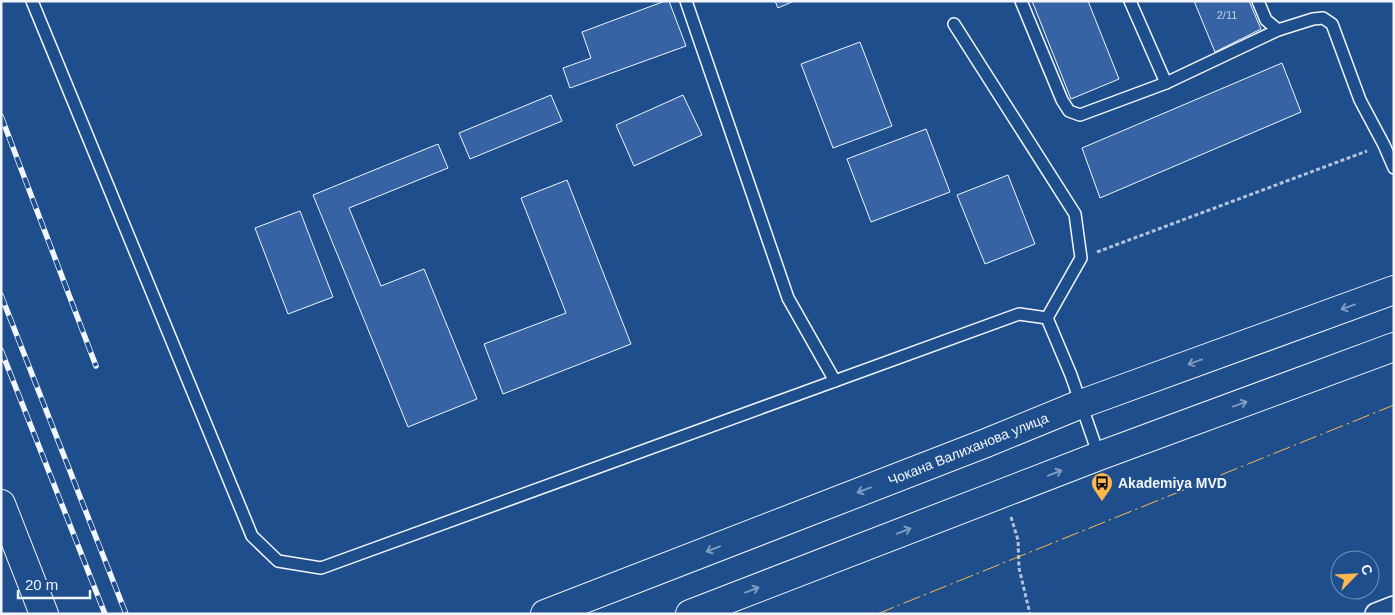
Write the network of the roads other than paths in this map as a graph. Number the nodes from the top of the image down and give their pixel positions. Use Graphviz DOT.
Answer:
graph roads {
  1 [pos="32,1"];
  2 [pos="686,1"];
  3 [pos="1021,1"];
  4 [pos="1130,1"];
  5 [pos="1258,1"];
  6 [pos="954,24"];
  7 [pos="1278,30"];
  8 [pos="1166,83"];
  9 [pos="1394,168"];
  10 [pos="1394,290"];
  11 [pos="1047,318"];
  12 [pos="1394,347"];
  13 [pos="835,381"];
  14 [pos="1081,404"];
  15 [pos="1099,456"];
  16 [pos="1,504"];
  17 [pos="1394,607"];
  18 [pos="44,614"];
  19 [pos="545,614"];
  20 [pos="690,614"];
  21 [pos="1376,614"];
  1 -- 13 [label="lane"];
  2 -- 13 [label="lane"];
  3 -- 8 [label="lane"];
  4 -- 8 [label="lane"];
  5 -- 7 [label="lane"];
  6 -- 11 [label="lane"];
  7 -- 8 [label="lane"];
  7 -- 9 [label="lane"];
  10 -- 14 [label="main road, Чокана Валиханова улица, one-way"];
  11 -- 13 [label="lane"];
  11 -- 14 [label="lane"];
  15 -- 12 [label="main road, one-way"];
  14 -- 15 [label="lane"];
  14 -- 19 [label="main road, Чокана Валиханова улица, one-way"];
  20 -- 15 [label="main road, one-way"];
  16 -- 18 [label="main road"];
  17 -- 21 [label="street"];
}
